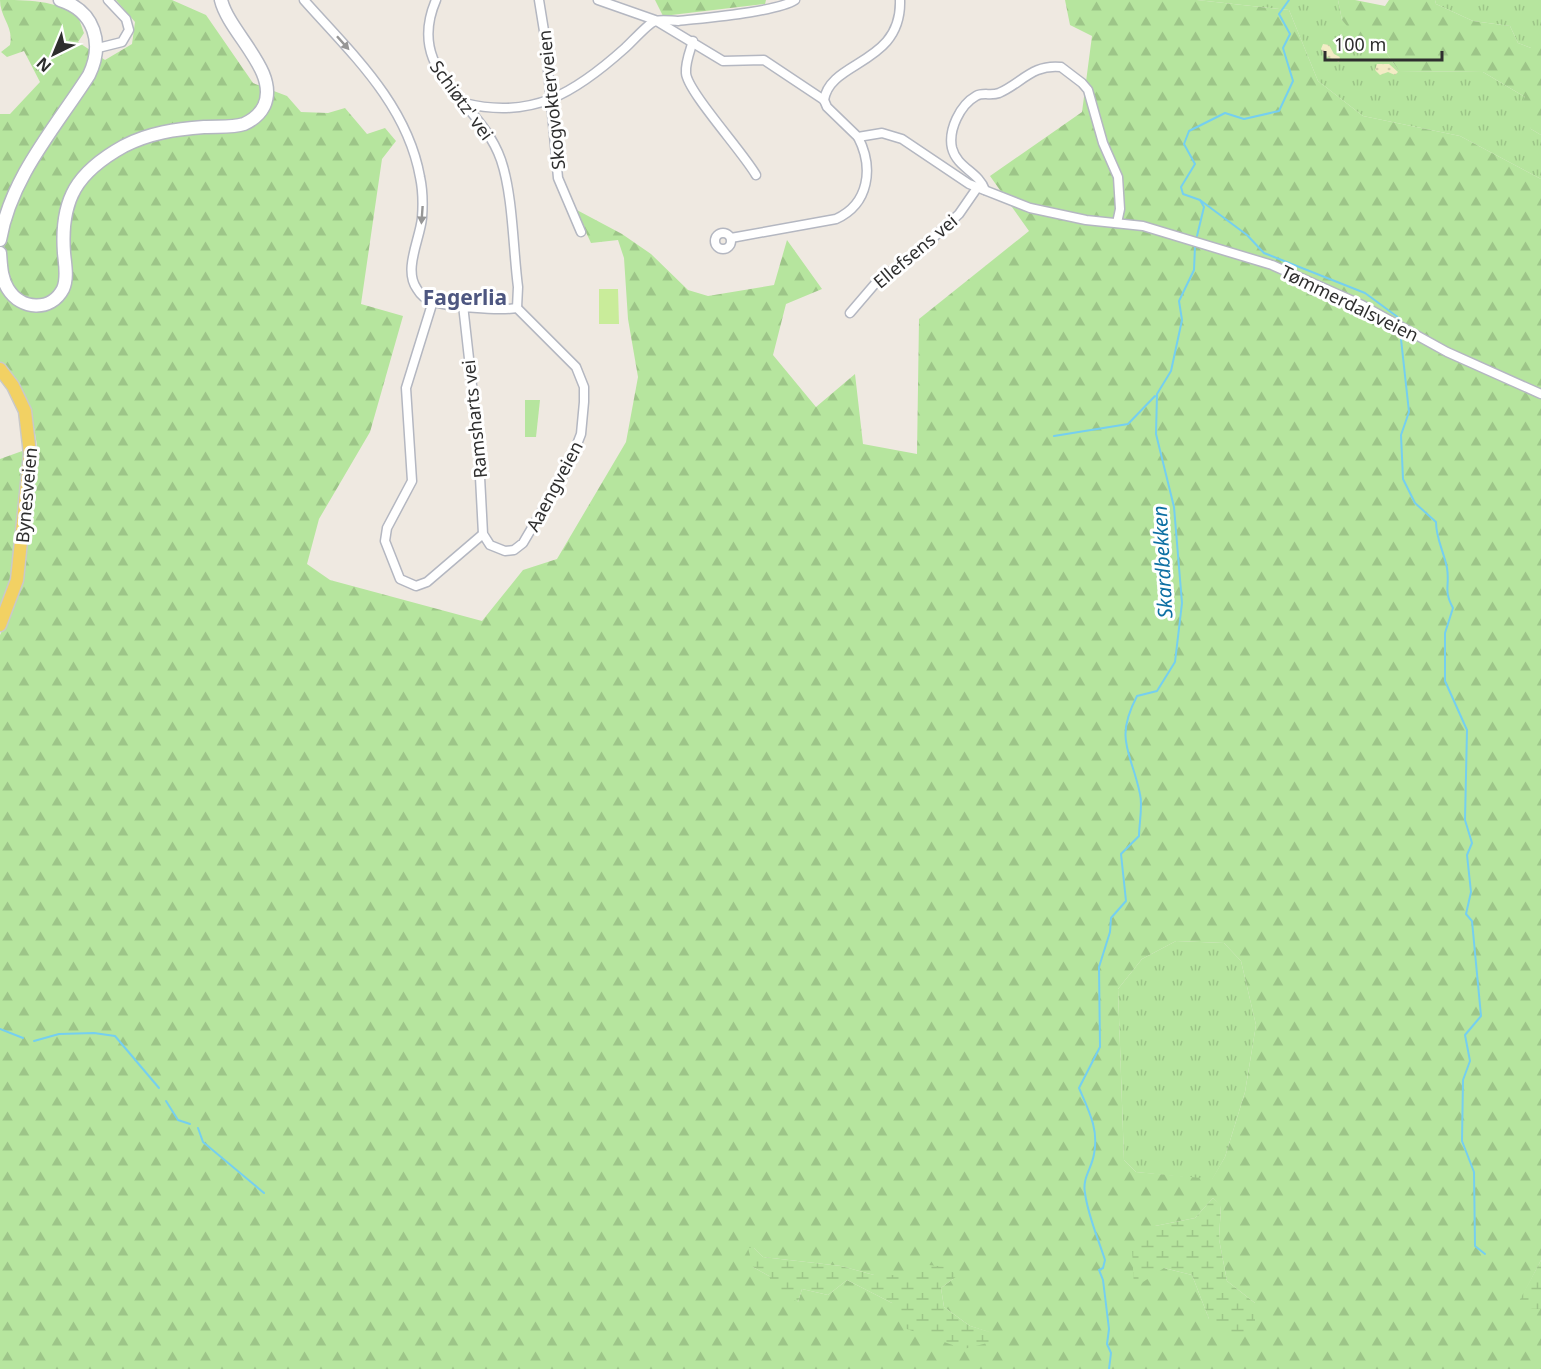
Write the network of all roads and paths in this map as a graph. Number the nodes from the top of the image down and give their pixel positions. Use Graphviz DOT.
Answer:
graph roads {
  1 [pos="60,0"];
  2 [pos="108,0"];
  3 [pos="221,0"];
  4 [pos="304,0"];
  5 [pos="436,0"];
  6 [pos="539,0"];
  7 [pos="598,0"];
  8 [pos="795,0"];
  9 [pos="900,0"];
  10 [pos="655,21"];
  11 [pos="693,41"];
  12 [pos="98,48"];
  13 [pos="551,99"];
  14 [pos="824,100"];
  15 [pos="464,102"];
  16 [pos="858,137"];
  17 [pos="756,175"];
  18 [pos="981,189"];
  19 [pos="1117,224"];
  20 [pos="581,232"];
  21 [pos="731,238"];
  22 [pos="0,240"];
  23 [pos="0,254"];
  24 [pos="433,301"];
  25 [pos="463,305"];
  26 [pos="517,308"];
  27 [pos="850,313"];
  28 [pos="0,369"];
  29 [pos="1541,394"];
  30 [pos="483,534"];
  31 [pos="0,625"];
  1 -- 12 [label="street"];
  2 -- 12 [label="street"];
  3 -- 23 [label="street"];
  4 -- 24 [label="street, one-way"];
  5 -- 15 [label="street, Schiøtz' vei"];
  6 -- 13 [label="street, Skogvokterveien"];
  7 -- 10 [label="street"];
  8 -- 10 [label="street"];
  9 -- 14 [label="street"];
  10 -- 11 [label="street"];
  10 -- 13 [label="street"];
  11 -- 14 [label="street"];
  11 -- 17 [label="street"];
  12 -- 22 [label="street"];
  13 -- 15 [label="street"];
  13 -- 20 [label="street, Skogvokterveien"];
  14 -- 16 [label="street"];
  15 -- 26 [label="street, Schiøtz' vei"];
  16 -- 18 [label="street, Tømmerdalsveien"];
  16 -- 21 [label="street"];
  18 -- 19 [label="street, Tømmerdalsveien"];
  18 -- 19 [label="street"];
  18 -- 27 [label="street, Ellefsens vei"];
  19 -- 29 [label="street, Tømmerdalsveien"];
  24 -- 25 [label="street"];
  24 -- 30 [label="street"];
  25 -- 26 [label="street"];
  25 -- 30 [label="street, Ramsharts vei"];
  26 -- 30 [label="street, Aaengveien"];
  28 -- 31 [label="main road, Bynesveien"];
}
